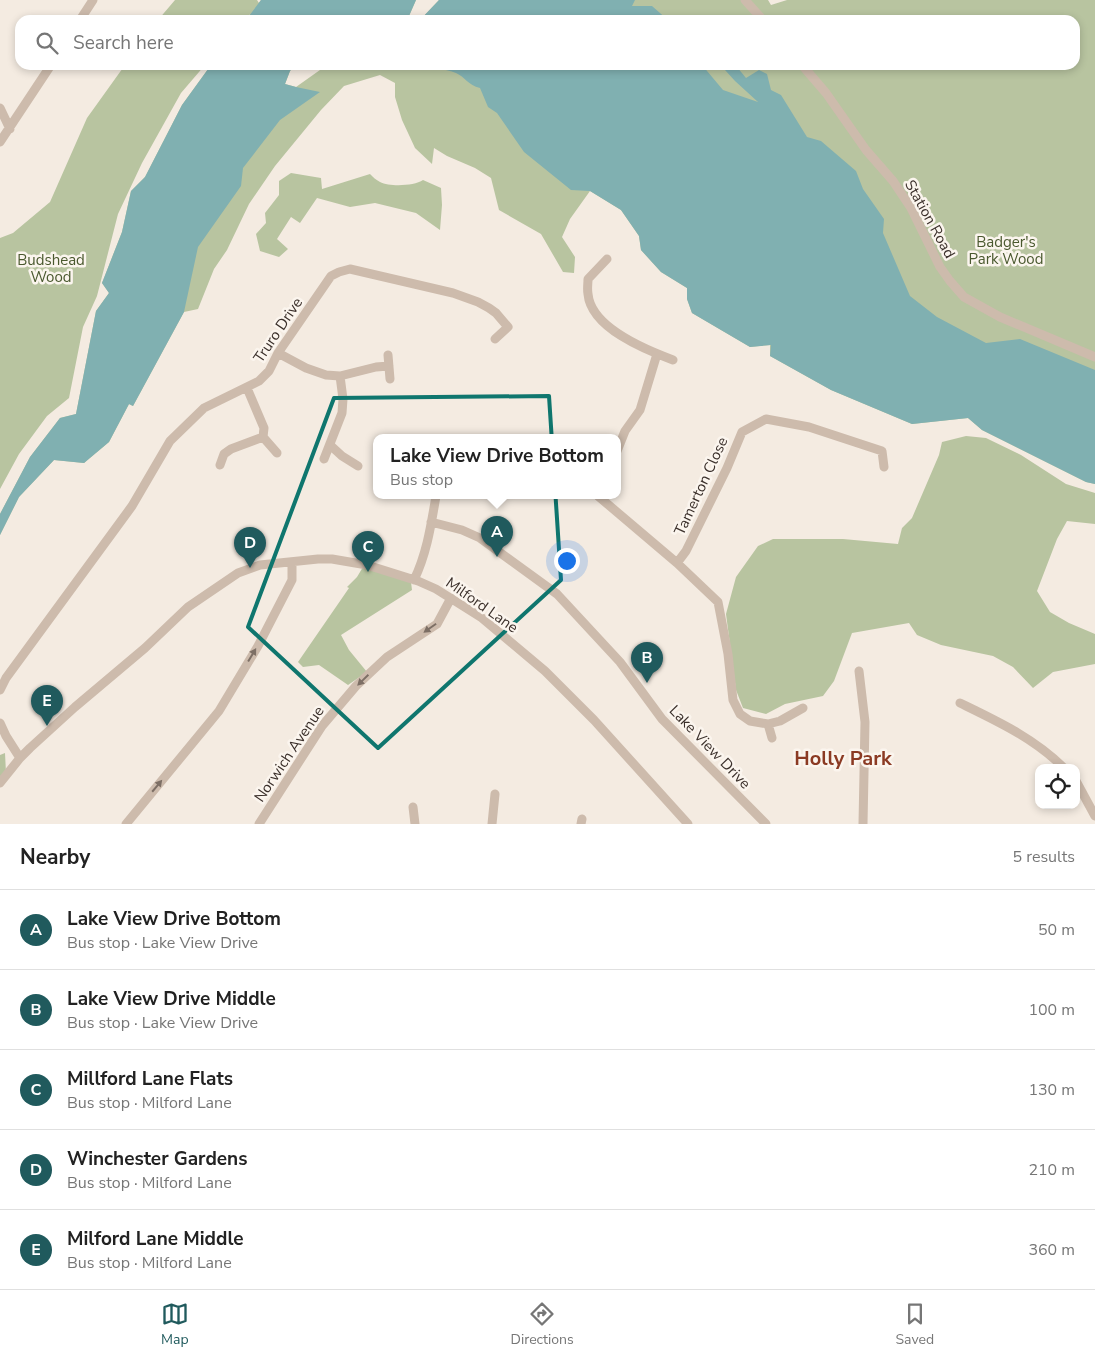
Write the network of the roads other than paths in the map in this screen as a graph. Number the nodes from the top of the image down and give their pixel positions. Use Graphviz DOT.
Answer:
graph roads {
  1 [pos="93,0"];
  2 [pos="745,0"];
  3 [pos="83,15"];
  4 [pos="758,15"];
  5 [pos="48,70"];
  6 [pos="806,70"];
  7 [pos="0,108"];
  8 [pos="10,129"];
  9 [pos="0,142"];
  10 [pos="607,259"];
  11 [pos="495,339"];
  12 [pos="278,353"];
  13 [pos="658,354"];
  14 [pos="388,355"];
  15 [pos="1095,357"];
  16 [pos="673,360"];
  17 [pos="389,366"];
  18 [pos="340,376"];
  19 [pos="390,379"];
  20 [pos="246,388"];
  21 [pos="263,437"];
  22 [pos="621,442"];
  23 [pos="330,445"];
  24 [pos="277,453"];
  25 [pos="324,458"];
  26 [pos="220,465"];
  27 [pos="358,466"];
  28 [pos="884,467"];
  29 [pos="436,499"];
  30 [pos="602,499"];
  31 [pos="432,522"];
  32 [pos="292,562"];
  33 [pos="677,563"];
  34 [pos="414,580"];
  35 [pos="452,598"];
  36 [pos="859,671"];
  37 [pos="0,690"];
  38 [pos="960,703"];
  39 [pos="803,708"];
  40 [pos="0,723"];
  41 [pos="768,724"];
  42 [pos="772,738"];
  43 [pos="20,758"];
  44 [pos="1059,764"];
  45 [pos="0,783"];
  46 [pos="1080,788"];
  47 [pos="495,794"];
  48 [pos="413,808"];
  49 [pos="1095,816"];
  50 [pos="126,824"];
  51 [pos="259,824"];
  52 [pos="415,824"];
  53 [pos="492,824"];
  54 [pos="688,824"];
  55 [pos="766,824"];
  56 [pos="864,824"];
  1 -- 3 [label="street"];
  2 -- 4 [label="street"];
  5 -- 8 [label="street"];
  6 -- 15 [label="street, Station Road"];
  7 -- 8 [label="street"];
  8 -- 9 [label="street"];
  10 -- 13 [label="street"];
  11 -- 12 [label="street, Truro Drive"];
  12 -- 18 [label="street"];
  12 -- 20 [label="street, Truro Drive"];
  13 -- 16 [label="street"];
  13 -- 22 [label="street"];
  14 -- 17 [label="street"];
  17 -- 18 [label="street"];
  17 -- 19 [label="street"];
  18 -- 23 [label="street"];
  20 -- 21 [label="street"];
  20 -- 37 [label="street, Truro Drive"];
  21 -- 24 [label="street"];
  21 -- 26 [label="street"];
  23 -- 25 [label="street"];
  23 -- 27 [label="street"];
  28 -- 33 [label="street, Tamerton Close"];
  29 -- 31 [label="street"];
  30 -- 33 [label="street"];
  31 -- 34 [label="street"];
  31 -- 55 [label="street, Lake View Drive"];
  32 -- 34 [label="street, Milford Lane"];
  32 -- 43 [label="street, Milford Lane"];
  50 -- 32 [label="street, one-way"];
  33 -- 41 [label="street"];
  34 -- 35 [label="street, Milford Lane"];
  35 -- 51 [label="street, Norwich Avenue, one-way"];
  35 -- 54 [label="street, Milford Lane"];
  36 -- 56 [label="street"];
  38 -- 44 [label="street"];
  39 -- 41 [label="street"];
  40 -- 43 [label="street"];
  41 -- 42 [label="street"];
  43 -- 45 [label="street, Milford Lane"];
  46 -- 49 [label="street"];
  47 -- 53 [label="street"];
  48 -- 52 [label="street"];
}
